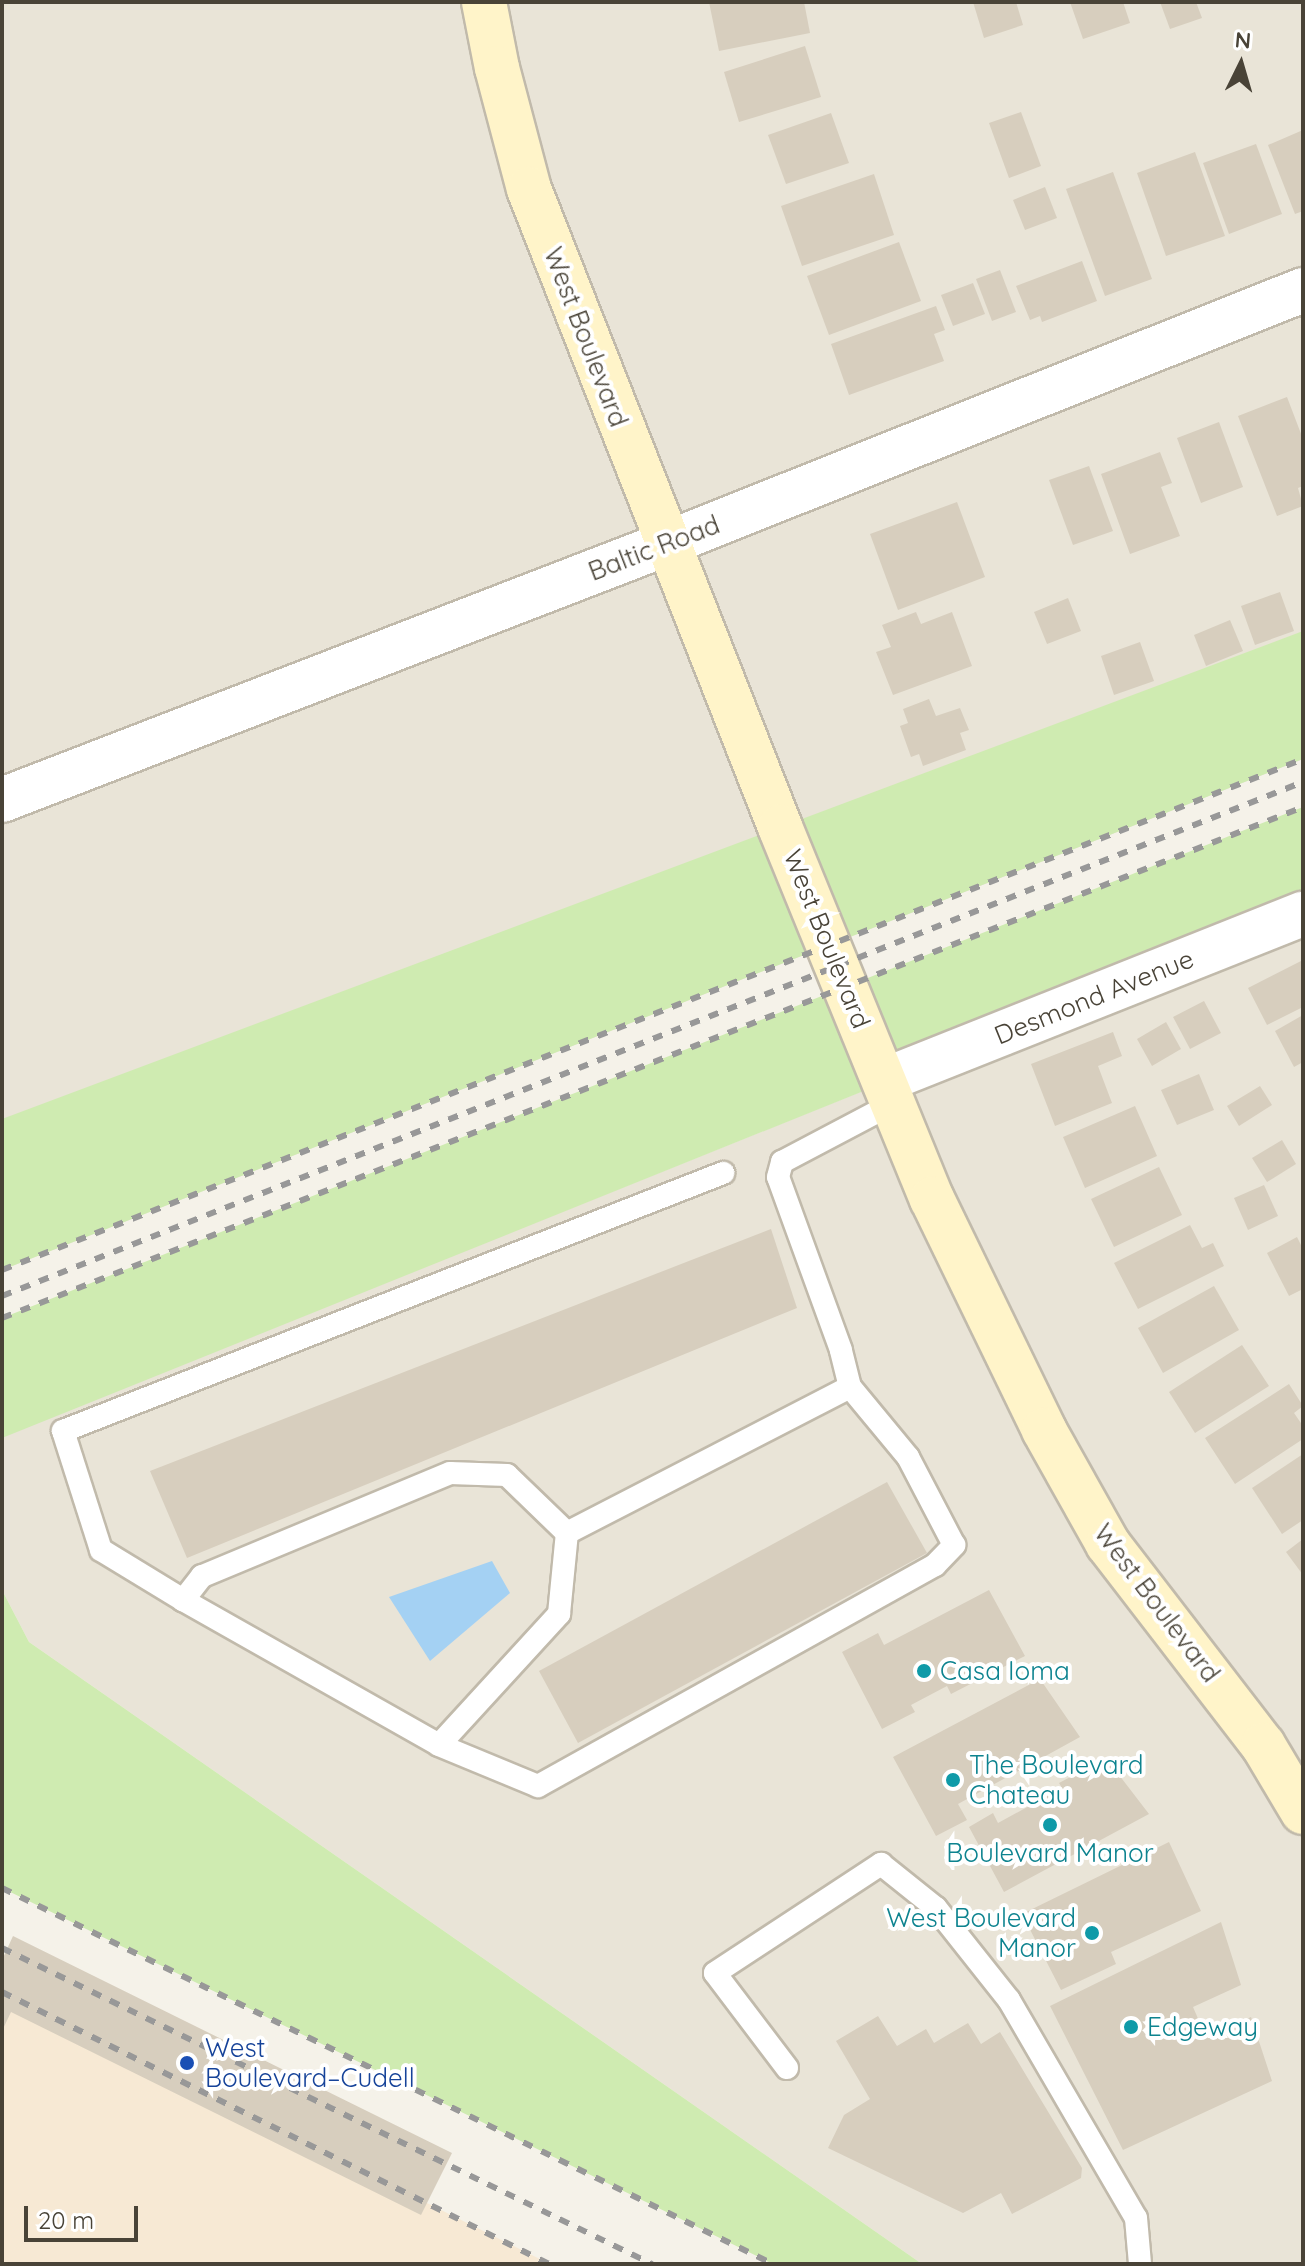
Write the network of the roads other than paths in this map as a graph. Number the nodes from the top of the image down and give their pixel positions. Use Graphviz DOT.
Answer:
graph roads {
  1 [pos="484,2"];
  2 [pos="1303,290"];
  3 [pos="668,543"];
  4 [pos="3,796"];
  5 [pos="1303,914"];
  6 [pos="890,1091"];
  7 [pos="723,1173"];
  8 [pos="850,1387"];
  9 [pos="567,1533"];
  10 [pos="183,1600"];
  11 [pos="439,1745"];
  12 [pos="1303,1812"];
  13 [pos="787,2068"];
  14 [pos="1140,2264"];
  1 -- 3 [label="main road, West Boulevard"];
  2 -- 3 [label="street, Baltic Road"];
  3 -- 4 [label="street, Baltic Road"];
  3 -- 6 [label="main road, West Boulevard"];
  5 -- 6 [label="street, Desmond Avenue"];
  6 -- 8 [label="lane"];
  6 -- 12 [label="main road, West Boulevard"];
  7 -- 10 [label="lane"];
  8 -- 9 [label="lane"];
  8 -- 11 [label="lane"];
  9 -- 10 [label="lane"];
  9 -- 11 [label="lane"];
  10 -- 11 [label="lane"];
  13 -- 14 [label="lane"];
}
